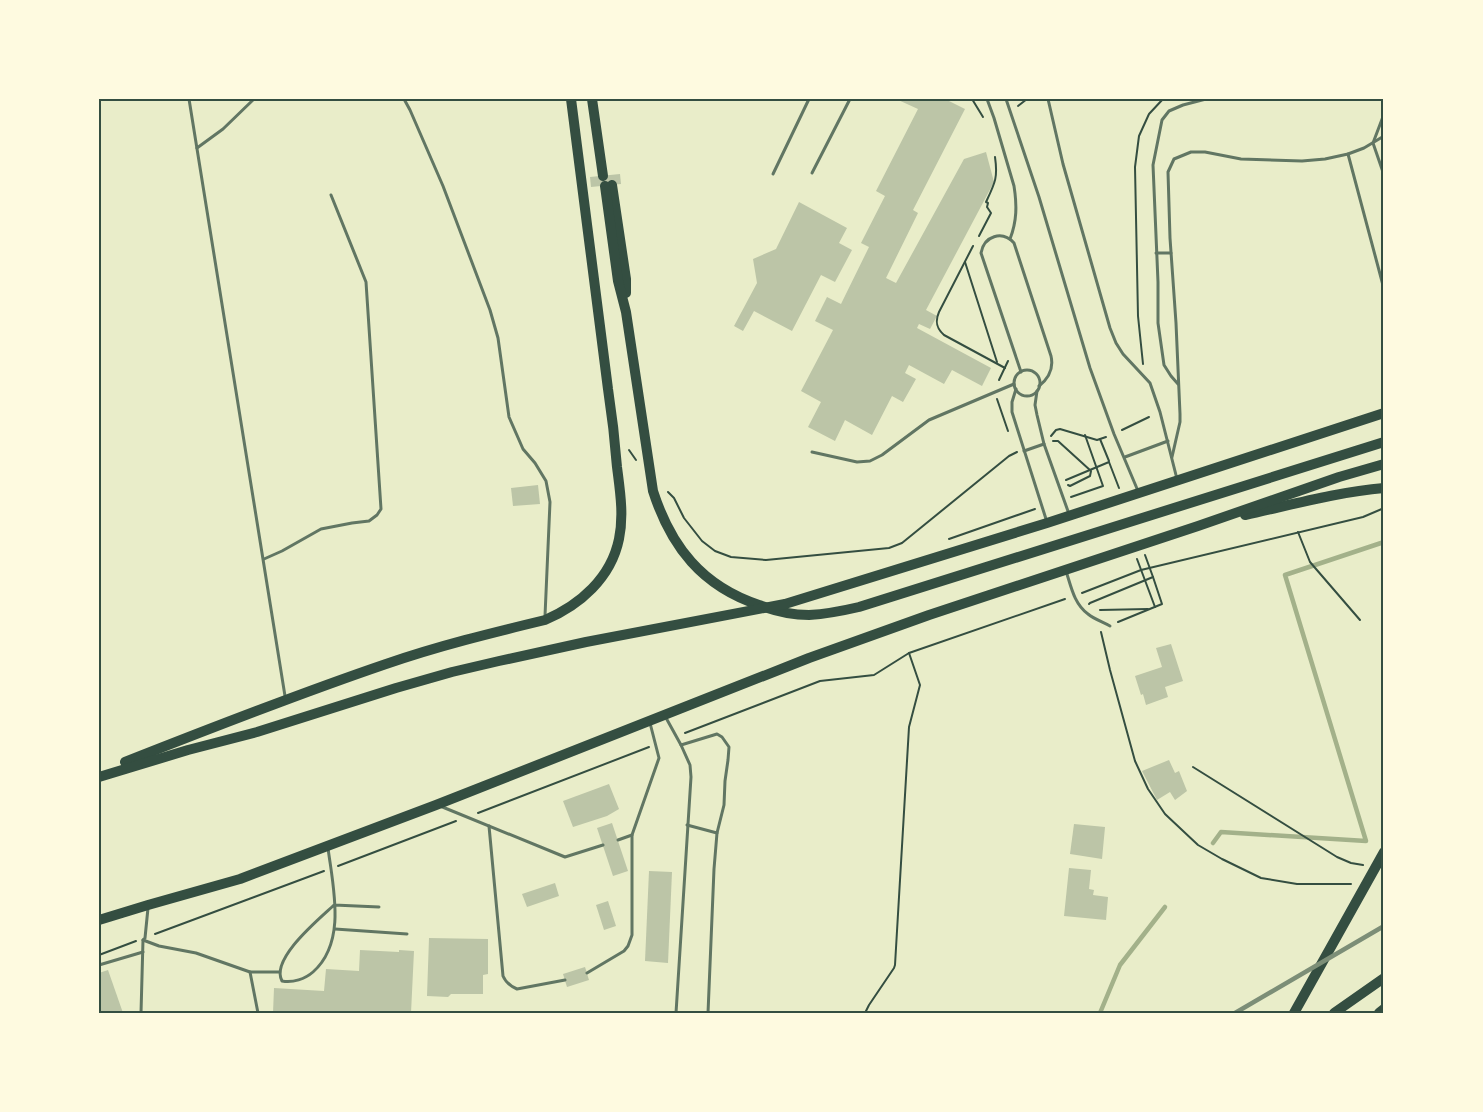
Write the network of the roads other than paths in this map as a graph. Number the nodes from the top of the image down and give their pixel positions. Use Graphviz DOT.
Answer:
graph roads {
  1 [pos="189,99"];
  2 [pos="254,99"];
  3 [pos="404,99"];
  4 [pos="571,99"];
  5 [pos="592,99"];
  6 [pos="599,99"];
  7 [pos="809,99"];
  8 [pos="850,99"];
  9 [pos="987,99"];
  10 [pos="1006,99"];
  11 [pos="1048,99"];
  12 [pos="1206,99"];
  13 [pos="1384,114"];
  14 [pos="1384,136"];
  15 [pos="1373,142"];
  16 [pos="197,148"];
  17 [pos="1348,154"];
  18 [pos="813,173"];
  19 [pos="773,174"];
  20 [pos="1384,175"];
  21 [pos="605,181"];
  22 [pos="331,195"];
  23 [pos="1010,239"];
  24 [pos="1156,253"];
  25 [pos="1172,253"];
  26 [pos="1384,289"];
  27 [pos="626,312"];
  28 [pos="1021,372"];
  29 [pos="1014,384"];
  30 [pos="1039,386"];
  31 [pos="1179,386"];
  32 [pos="1016,389"];
  33 [pos="1037,391"];
  34 [pos="1384,413"];
  35 [pos="1168,441"];
  36 [pos="1384,442"];
  37 [pos="1044,444"];
  38 [pos="1024,451"];
  39 [pos="812,452"];
  40 [pos="1172,457"];
  41 [pos="1124,458"];
  42 [pos="1384,464"];
  43 [pos="1178,480"];
  44 [pos="1384,488"];
  45 [pos="1139,493"];
  46 [pos="1069,515"];
  47 [pos="1047,523"];
  48 [pos="1198,525"];
  49 [pos="264,559"];
  50 [pos="1066,569"];
  51 [pos="545,620"];
  52 [pos="1110,626"];
  53 [pos="286,701"];
  54 [pos="664,715"];
  55 [pos="650,721"];
  56 [pos="681,745"];
  57 [pos="99,775"];
  58 [pos="436,805"];
  59 [pos="687,825"];
  60 [pos="489,826"];
  61 [pos="717,833"];
  62 [pos="632,836"];
  63 [pos="618,840"];
  64 [pos="603,845"];
  65 [pos="328,846"];
  66 [pos="1384,852"];
  67 [pos="148,905"];
  68 [pos="334,905"];
  69 [pos="380,907"];
  70 [pos="99,921"];
  71 [pos="335,929"];
  72 [pos="407,934"];
  73 [pos="144,939"];
  74 [pos="143,952"];
  75 [pos="99,965"];
  76 [pos="250,972"];
  77 [pos="279,972"];
  78 [pos="587,974"];
  79 [pos="1384,978"];
  80 [pos="565,980"];
  81 [pos="1384,1010"];
  82 [pos="141,1013"];
  83 [pos="258,1013"];
  84 [pos="676,1013"];
  85 [pos="708,1013"];
  86 [pos="1294,1013"];
  87 [pos="1334,1013"];
  88 [pos="1379,1013"];
  1 -- 16 [label="lane"];
  2 -- 16 [label="lane"];
  3 -- 51 [label="lane"];
  4 -- 51 [label="main road"];
  5 -- 21 [label="main road"];
  6 -- 21 [label="main road"];
  7 -- 19 [label="lane"];
  8 -- 18 [label="lane"];
  9 -- 23 [label="lane"];
  10 -- 41 [label="lane"];
  11 -- 35 [label="lane"];
  12 -- 24 [label="lane"];
  13 -- 15 [label="lane"];
  14 -- 15 [label="lane"];
  15 -- 17 [label="lane"];
  15 -- 20 [label="lane"];
  16 -- 49 [label="lane"];
  17 -- 25 [label="lane"];
  17 -- 26 [label="lane"];
  21 -- 27 [label="main road"];
  21 -- 27 [label="main road"];
  22 -- 49 [label="lane"];
  23 -- 28 [label="lane"];
  23 -- 30 [label="lane"];
  24 -- 25 [label="lane"];
  24 -- 31 [label="lane"];
  25 -- 31 [label="lane"];
  27 -- 36 [label="main road"];
  28 -- 29 [label="lane"];
  28 -- 30 [label="lane"];
  29 -- 32 [label="lane"];
  29 -- 39 [label="lane"];
  30 -- 33 [label="lane"];
  31 -- 40 [label="lane"];
  32 -- 33 [label="lane"];
  32 -- 38 [label="lane"];
  33 -- 37 [label="lane"];
  34 -- 43 [label="main road"];
  35 -- 40 [label="lane"];
  35 -- 41 [label="lane"];
  37 -- 38 [label="lane"];
  37 -- 46 [label="lane"];
  38 -- 47 [label="lane"];
  40 -- 43 [label="lane"];
  41 -- 45 [label="lane"];
  42 -- 48 [label="main road"];
  43 -- 45 [label="main road"];
  44 -- 48 [label="main road"];
  45 -- 46 [label="main road"];
  46 -- 47 [label="main road"];
  47 -- 57 [label="main road"];
  48 -- 50 [label="main road"];
  49 -- 53 [label="lane"];
  50 -- 52 [label="lane"];
  50 -- 54 [label="main road"];
  51 -- 53 [label="main road"];
  53 -- 57 [label="main road"];
  54 -- 55 [label="main road"];
  54 -- 56 [label="lane"];
  55 -- 58 [label="main road"];
  55 -- 62 [label="lane"];
  56 -- 59 [label="lane"];
  56 -- 61 [label="lane"];
  58 -- 60 [label="lane"];
  58 -- 65 [label="main road"];
  59 -- 61 [label="lane"];
  59 -- 84 [label="lane"];
  60 -- 64 [label="lane"];
  60 -- 80 [label="lane"];
  61 -- 85 [label="lane"];
  62 -- 63 [label="lane"];
  62 -- 78 [label="lane"];
  65 -- 67 [label="main road"];
  65 -- 68 [label="lane"];
  66 -- 86 [label="main road"];
  67 -- 70 [label="main road"];
  67 -- 73 [label="lane"];
  68 -- 69 [label="lane"];
  68 -- 71 [label="lane"];
  68 -- 77 [label="lane"];
  71 -- 72 [label="lane"];
  71 -- 77 [label="lane"];
  73 -- 74 [label="lane"];
  73 -- 76 [label="lane"];
  74 -- 75 [label="lane"];
  74 -- 82 [label="lane"];
  76 -- 77 [label="lane"];
  76 -- 83 [label="lane"];
  79 -- 87 [label="main road"];
  81 -- 88 [label="main road"];
}
